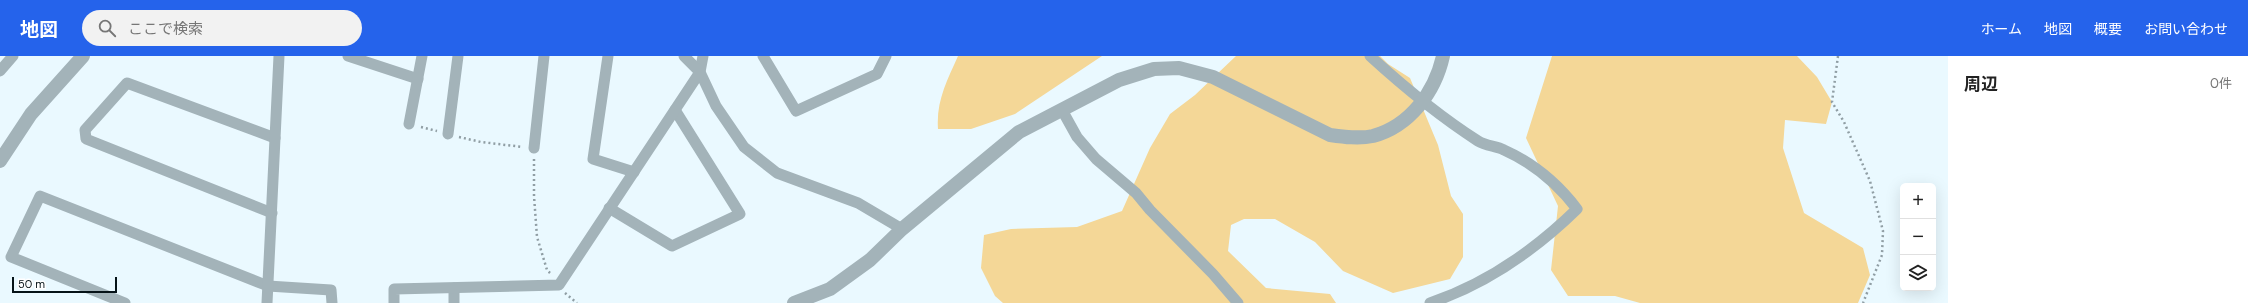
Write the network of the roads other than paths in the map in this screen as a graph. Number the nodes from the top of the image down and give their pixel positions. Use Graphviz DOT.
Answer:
graph roads {
  1 [pos="13,56"];
  2 [pos="83,56"];
  3 [pos="348,56"];
  4 [pos="422,56"];
  5 [pos="458,56"];
  6 [pos="544,56"];
  7 [pos="608,56"];
  8 [pos="684,56"];
  9 [pos="703,56"];
  10 [pos="763,56"];
  11 [pos="886,56"];
  12 [pos="1370,56"];
  13 [pos="1442,56"];
  14 [pos="274,57"];
  15 [pos="1,67"];
  16 [pos="700,72"];
  17 [pos="418,79"];
  18 [pos="1424,101"];
  19 [pos="675,110"];
  20 [pos="1062,110"];
  21 [pos="409,124"];
  22 [pos="448,134"];
  23 [pos="274,138"];
  24 [pos="534,148"];
  25 [pos="0,161"];
  26 [pos="634,172"];
  27 [pos="609,208"];
  28 [pos="272,213"];
  29 [pos="902,229"];
  30 [pos="268,286"];
  31 [pos="454,288"];
  32 [pos="125,303"];
  33 [pos="267,303"];
  34 [pos="332,303"];
  35 [pos="394,303"];
  36 [pos="454,303"];
  37 [pos="794,303"];
  38 [pos="1238,303"];
  39 [pos="1430,303"];
  1 -- 15 [label="street"];
  2 -- 25 [label="street"];
  3 -- 17 [label="street"];
  4 -- 17 [label="street"];
  5 -- 22 [label="street"];
  6 -- 24 [label="street"];
  7 -- 26 [label="street"];
  8 -- 16 [label="street"];
  9 -- 16 [label="street"];
  10 -- 11 [label="street"];
  12 -- 18 [label="street"];
  13 -- 18 [label="street"];
  14 -- 23 [label="street"];
  16 -- 19 [label="street"];
  16 -- 29 [label="street"];
  17 -- 21 [label="street"];
  18 -- 20 [label="street"];
  18 -- 39 [label="street"];
  19 -- 26 [label="street"];
  19 -- 27 [label="street"];
  20 -- 29 [label="street"];
  20 -- 38 [label="street"];
  23 -- 28 [label="street"];
  23 -- 28 [label="street"];
  26 -- 27 [label="street"];
  27 -- 31 [label="street"];
  28 -- 30 [label="street"];
  29 -- 37 [label="street"];
  30 -- 32 [label="street"];
  30 -- 33 [label="street"];
  30 -- 34 [label="street"];
  31 -- 35 [label="street"];
  31 -- 36 [label="street"];
}
